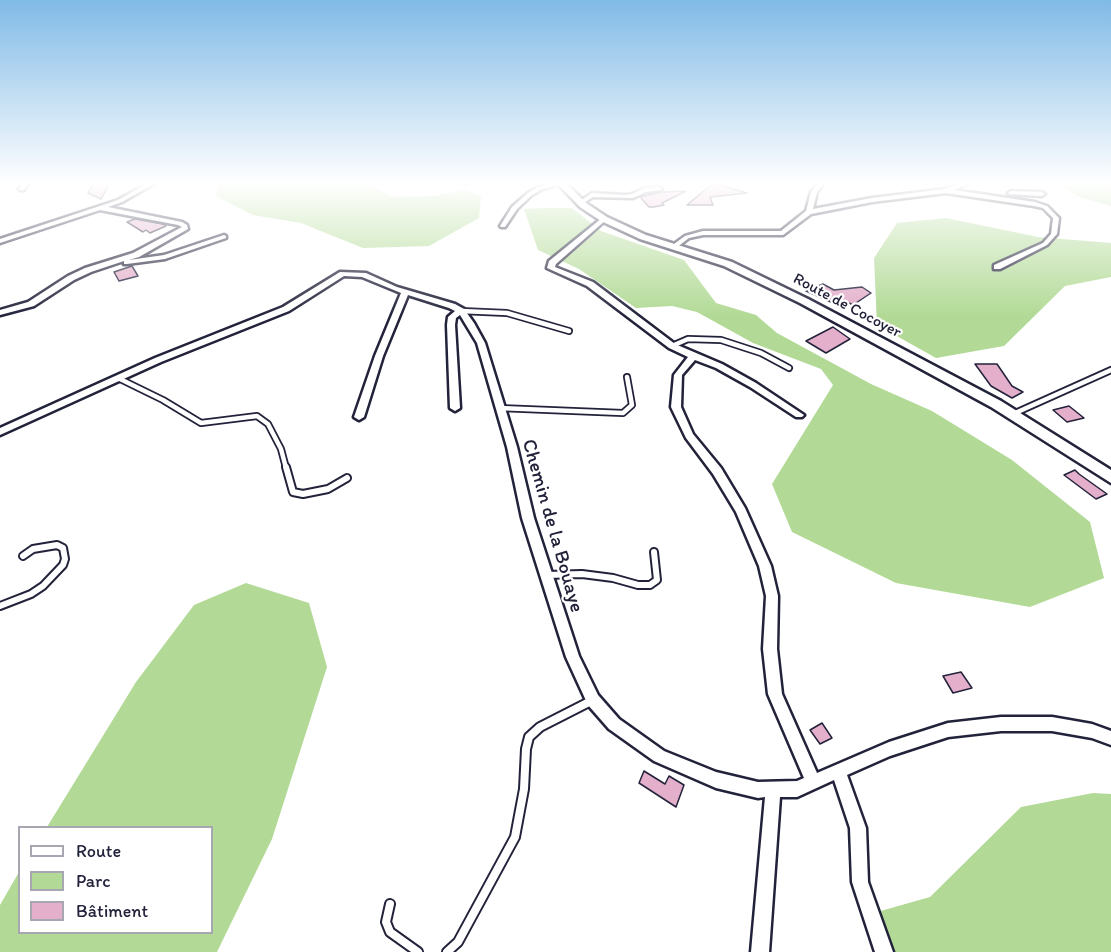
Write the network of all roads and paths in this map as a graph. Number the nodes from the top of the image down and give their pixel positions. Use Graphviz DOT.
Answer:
graph roads {
  1 [pos="42,227"];
  2 [pos="184,227"];
  3 [pos="594,227"];
  4 [pos="620,227"];
  5 [pos="790,227"];
  6 [pos="1055,227"];
  7 [pos="224,237"];
  8 [pos="0,241"];
  9 [pos="674,247"];
  10 [pos="115,262"];
  11 [pos="997,267"];
  12 [pos="405,292"];
  13 [pos="461,311"];
  14 [pos="0,313"];
  15 [pos="569,331"];
  16 [pos="672,346"];
  17 [pos="693,356"];
  18 [pos="789,368"];
  19 [pos="1111,370"];
  20 [pos="627,377"];
  21 [pos="118,378"];
  22 [pos="454,408"];
  23 [pos="499,408"];
  24 [pos="1013,414"];
  25 [pos="799,415"];
  26 [pos="358,417"];
  27 [pos="0,432"];
  28 [pos="347,477"];
  29 [pos="1111,477"];
  30 [pos="654,552"];
  31 [pos="23,556"];
  32 [pos="544,575"];
  33 [pos="0,606"];
  34 [pos="593,700"];
  35 [pos="1111,738"];
  36 [pos="838,770"];
  37 [pos="813,781"];
  38 [pos="773,790"];
  39 [pos="390,904"];
  40 [pos="418,952"];
  41 [pos="447,952"];
  42 [pos="760,952"];
  43 [pos="884,952"];
  1 -- 8 [label="street"];
  2 -- 10 [label="street"];
  3 -- 16 [label="street"];
  4 -- 9 [label="main road, Route de Cocoyer"];
  5 -- 9 [label="street"];
  6 -- 11 [label="street"];
  7 -- 10 [label="street"];
  9 -- 24 [label="main road, Route de Cocoyer"];
  10 -- 14 [label="street"];
  12 -- 13 [label="street"];
  12 -- 21 [label="street"];
  12 -- 26 [label="street"];
  13 -- 15 [label="lane"];
  13 -- 22 [label="street"];
  13 -- 23 [label="street, Chemin de la Bouaye"];
  16 -- 17 [label="street"];
  16 -- 18 [label="lane"];
  17 -- 25 [label="street"];
  17 -- 37 [label="street"];
  19 -- 24 [label="lane"];
  20 -- 23 [label="lane"];
  21 -- 27 [label="street"];
  21 -- 28 [label="lane"];
  23 -- 32 [label="street, Chemin de la Bouaye"];
  24 -- 29 [label="main road, Route de Cocoyer"];
  30 -- 32 [label="lane"];
  31 -- 33 [label="lane"];
  32 -- 34 [label="street, Chemin de la Bouaye"];
  34 -- 38 [label="street, Chemin de la Bouaye"];
  34 -- 41 [label="lane"];
  35 -- 36 [label="street, Chemin de la Bouaye"];
  36 -- 37 [label="street, Chemin de la Bouaye"];
  36 -- 43 [label="street"];
  37 -- 38 [label="street, Chemin de la Bouaye"];
  38 -- 42 [label="street"];
  39 -- 40 [label="lane"];
}
